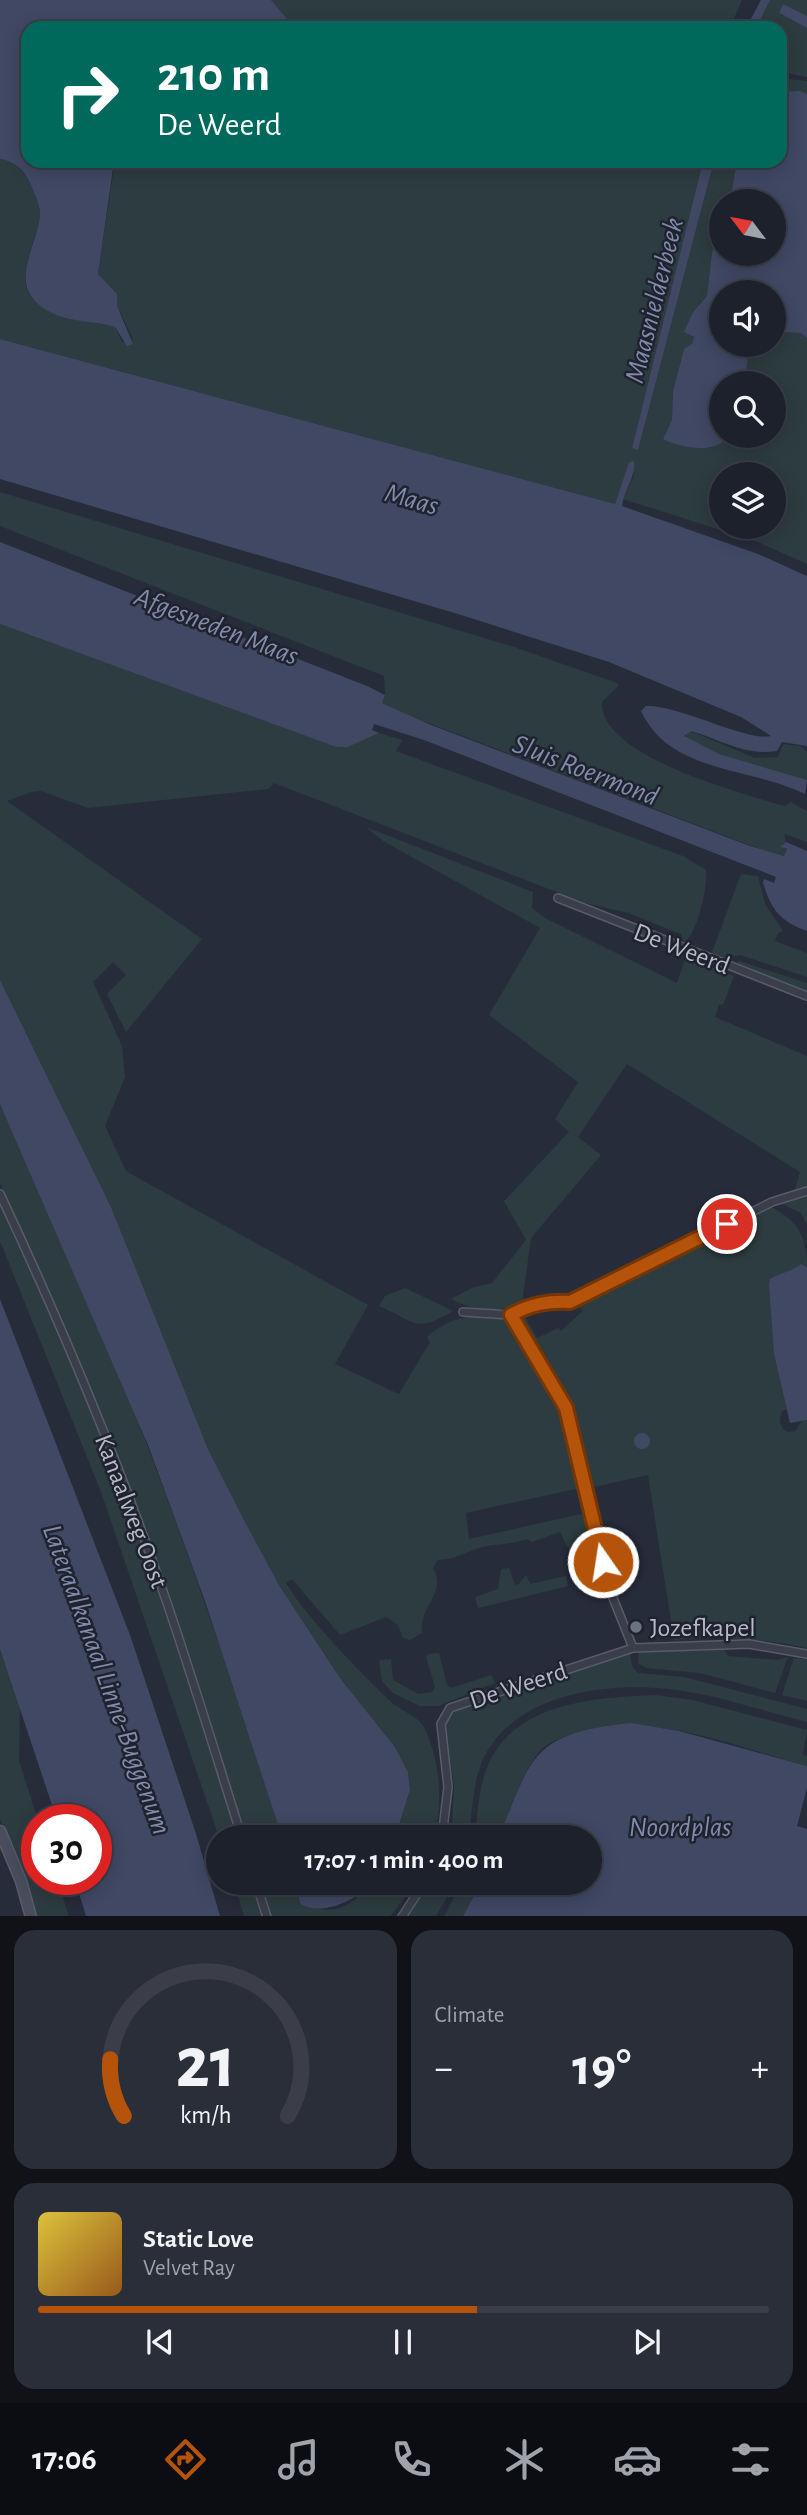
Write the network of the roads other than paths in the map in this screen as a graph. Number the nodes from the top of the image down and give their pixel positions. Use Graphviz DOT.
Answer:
graph roads {
  1 [pos="558,898"];
  2 [pos="807,996"];
  3 [pos="807,1191"];
  4 [pos="0,1194"];
  5 [pos="463,1312"];
  6 [pos="511,1315"];
  7 [pos="633,1648"];
  8 [pos="807,1654"];
  9 [pos="238,1825"];
  10 [pos="444,1825"];
  11 [pos="0,1831"];
  12 [pos="260,1895"];
  13 [pos="416,1895"];
  14 [pos="31,1916"];
  15 [pos="267,1916"];
  16 [pos="402,1916"];
  1 -- 2 [label="street, De Weerd"];
  3 -- 6 [label="street"];
  4 -- 9 [label="street, Kanaalweg Oost"];
  5 -- 6 [label="street"];
  6 -- 7 [label="street"];
  7 -- 8 [label="street, De Weerd"];
  7 -- 10 [label="street, De Weerd"];
  11 -- 14 [label="main road"];
  12 -- 15 [label="street"];
  13 -- 16 [label="street"];
}
